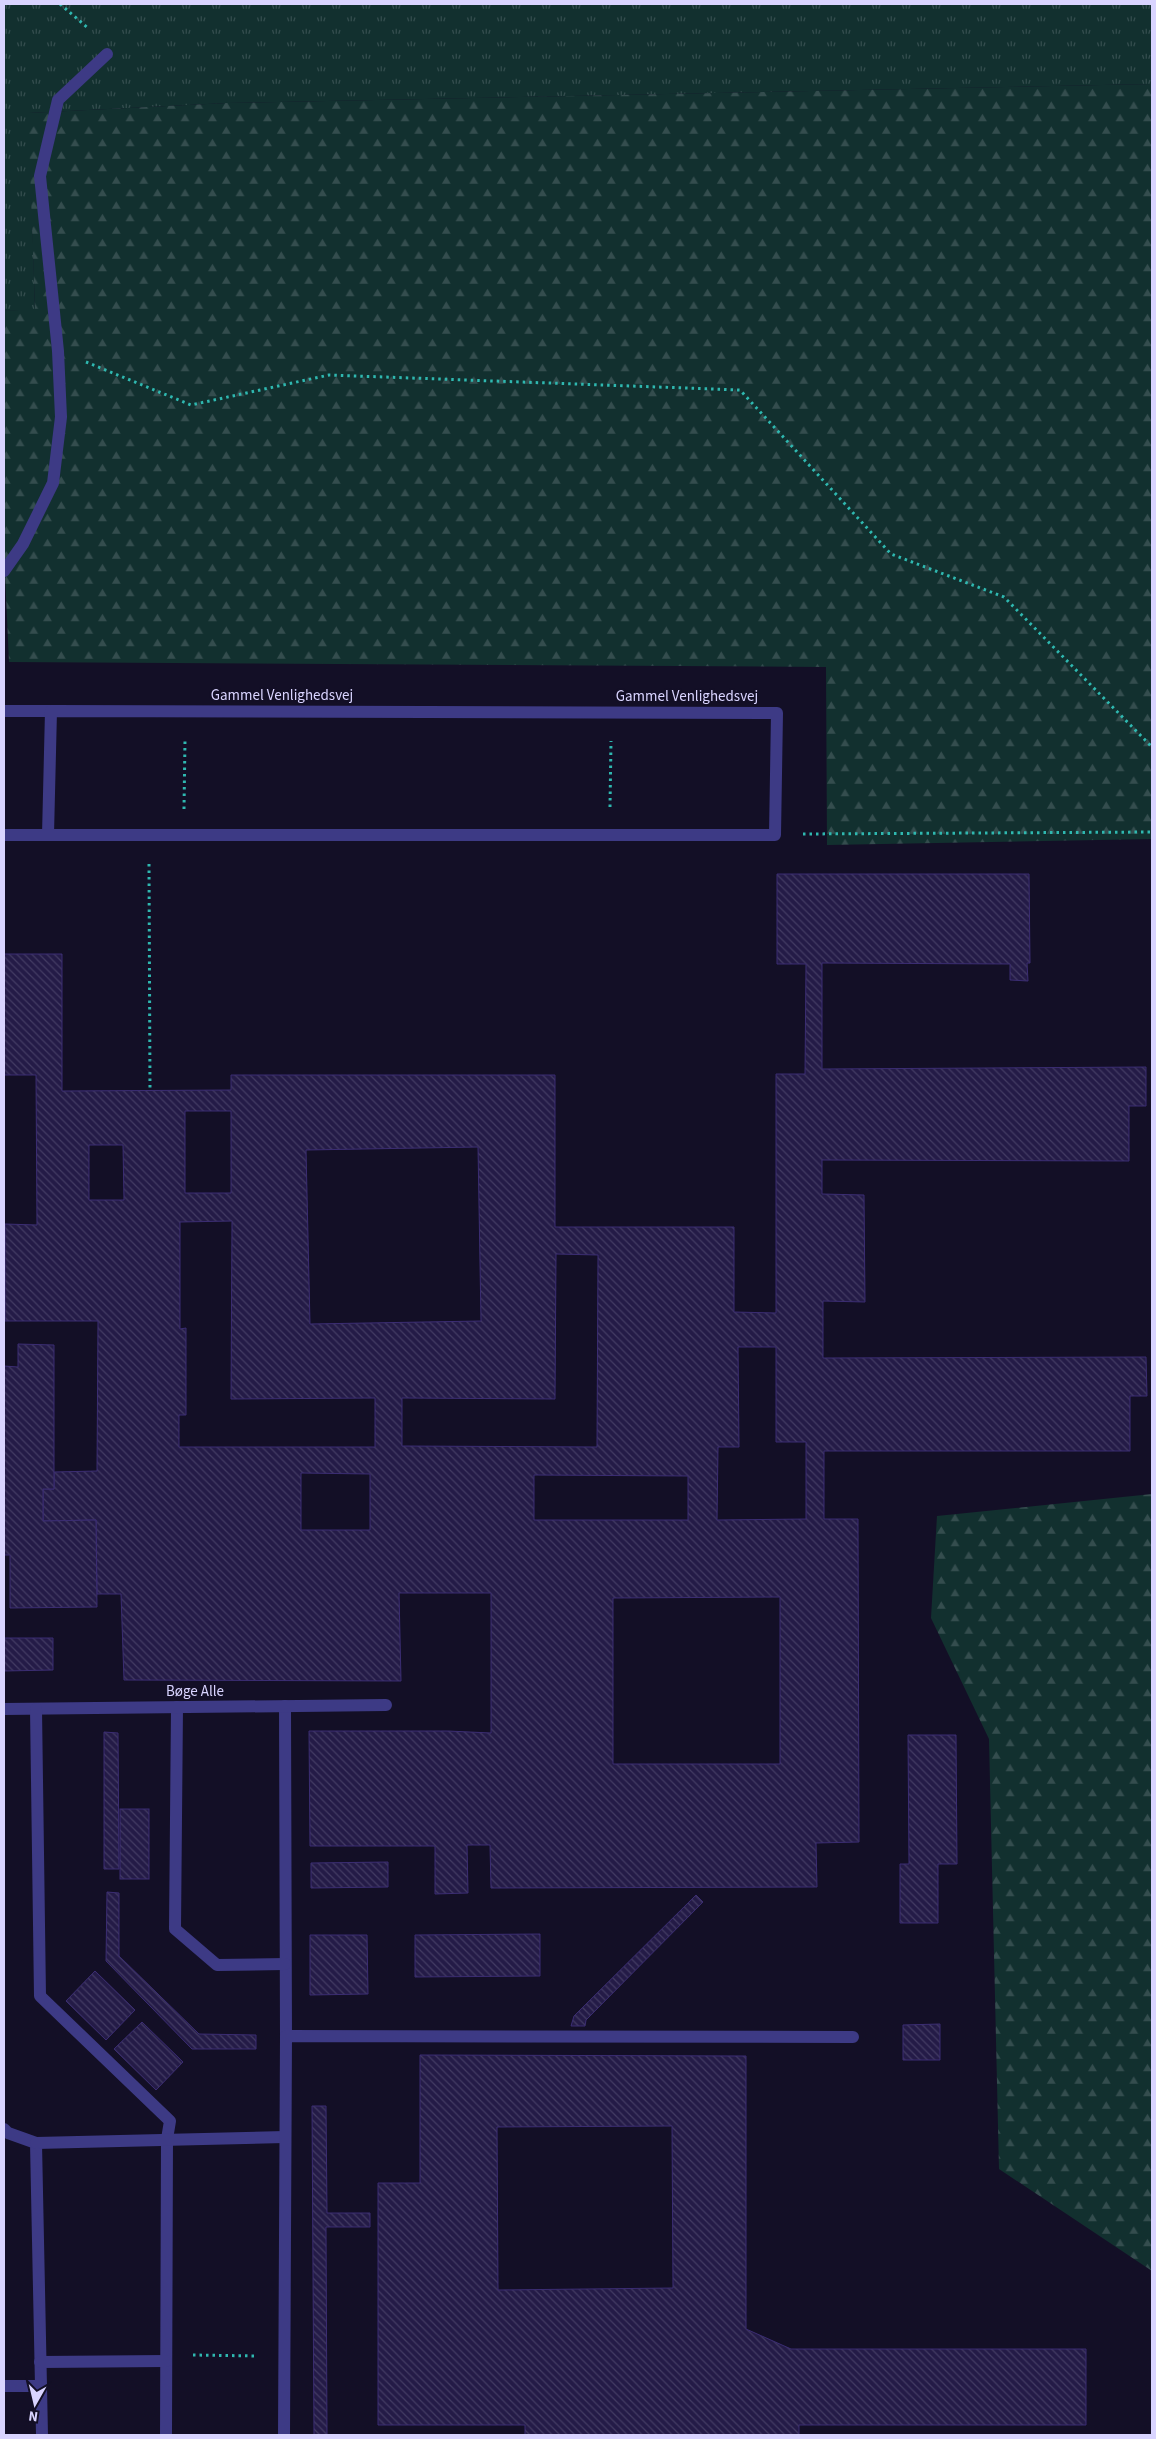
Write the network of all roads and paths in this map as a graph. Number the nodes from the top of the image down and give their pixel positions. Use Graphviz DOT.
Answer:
graph roads {
  1 [pos="60,4"];
  2 [pos="89,29"];
  3 [pos="107,54"];
  4 [pos="58,351"];
  5 [pos="4,571"];
  6 [pos="4,711"];
  7 [pos="51,711"];
  8 [pos="185,712"];
  9 [pos="611,712"];
  10 [pos="1152,747"];
  11 [pos="1152,832"];
  12 [pos="610,833"];
  13 [pos="149,834"];
  14 [pos="184,834"];
  15 [pos="4,835"];
  16 [pos="48,835"];
  17 [pos="775,835"];
  18 [pos="150,1090"];
  19 [pos="386,1705"];
  20 [pos="285,1706"];
  21 [pos="177,1708"];
  22 [pos="4,1709"];
  23 [pos="36,1709"];
  24 [pos="285,1964"];
  25 [pos="286,2036"];
  26 [pos="853,2037"];
  27 [pos="4,2129"];
  28 [pos="286,2137"];
  29 [pos="167,2139"];
  30 [pos="36,2143"];
  31 [pos="284,2357"];
  32 [pos="166,2358"];
  33 [pos="40,2362"];
  34 [pos="4,2386"];
  35 [pos="41,2386"];
  36 [pos="42,2435"];
  37 [pos="166,2435"];
  38 [pos="284,2435"];
  1 -- 2 [label="path"];
  3 -- 4 [label="street"];
  4 -- 5 [label="street"];
  4 -- 10 [label="path"];
  6 -- 7 [label="street, Gammel Venlighedsvej"];
  7 -- 8 [label="street, Gammel Venlighedsvej"];
  7 -- 16 [label="street"];
  8 -- 9 [label="street, Gammel Venlighedsvej"];
  8 -- 14 [label="path"];
  9 -- 12 [label="path"];
  9 -- 17 [label="street, Gammel Venlighedsvej"];
  11 -- 17 [label="path"];
  12 -- 14 [label="street"];
  12 -- 17 [label="street"];
  13 -- 14 [label="street"];
  13 -- 16 [label="street"];
  13 -- 18 [label="path"];
  15 -- 16 [label="street"];
  19 -- 20 [label="street, Bøge Alle"];
  20 -- 21 [label="street, Bøge Alle"];
  20 -- 24 [label="street"];
  21 -- 23 [label="street, Bøge Alle"];
  21 -- 24 [label="street"];
  22 -- 23 [label="street, Bøge Alle"];
  23 -- 29 [label="street"];
  24 -- 25 [label="street"];
  25 -- 26 [label="street"];
  25 -- 28 [label="street"];
  27 -- 30 [label="street"];
  28 -- 29 [label="street"];
  28 -- 31 [label="street"];
  29 -- 30 [label="street"];
  29 -- 32 [label="street"];
  30 -- 33 [label="street"];
  31 -- 32 [label="path"];
  31 -- 38 [label="street"];
  32 -- 33 [label="street"];
  32 -- 37 [label="street"];
  33 -- 35 [label="street"];
  34 -- 35 [label="street"];
  35 -- 36 [label="street"];
}
